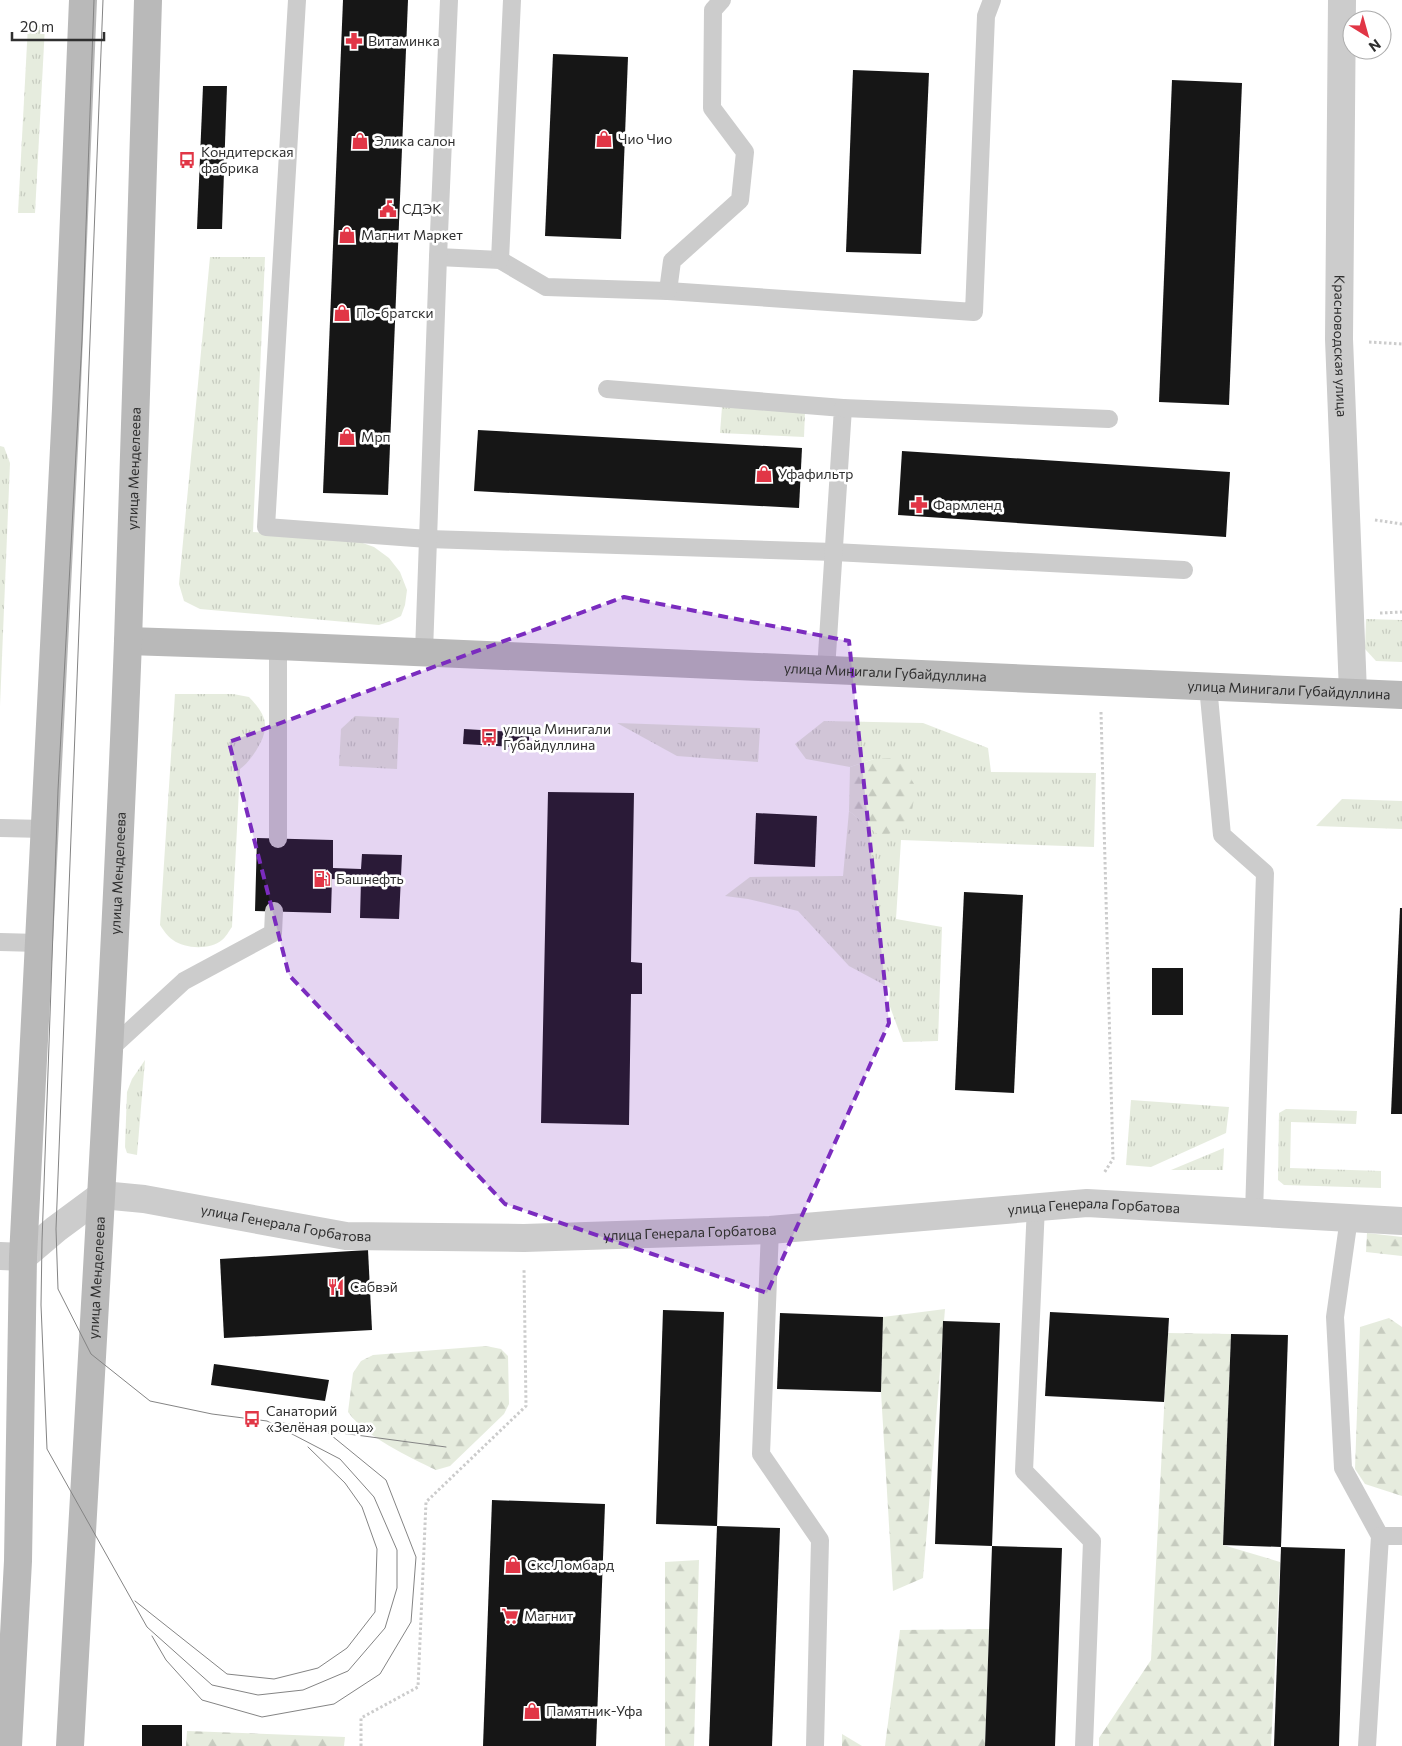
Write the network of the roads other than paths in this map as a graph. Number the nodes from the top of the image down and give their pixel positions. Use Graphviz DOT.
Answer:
graph roads {
  1 [pos="83,0"];
  2 [pos="148,0"];
  3 [pos="297,0"];
  4 [pos="449,0"];
  5 [pos="512,0"];
  6 [pos="722,0"];
  7 [pos="992,0"];
  8 [pos="1342,0"];
  9 [pos="438,256"];
  10 [pos="500,260"];
  11 [pos="668,291"];
  12 [pos="607,389"];
  13 [pos="843,408"];
  14 [pos="1109,418"];
  15 [pos="428,539"];
  16 [pos="834,552"];
  17 [pos="1184,570"];
  18 [pos="128,641"];
  19 [pos="278,646"];
  20 [pos="424,652"];
  21 [pos="826,670"];
  22 [pos="1208,686"];
  23 [pos="1353,692"];
  24 [pos="1402,694"];
  25 [pos="0,828"];
  26 [pos="45,829"];
  27 [pos="278,838"];
  28 [pos="274,911"];
  29 [pos="0,942"];
  30 [pos="39,943"];
  31 [pos="109,1050"];
  32 [pos="102,1195"];
  33 [pos="1036,1206"];
  34 [pos="1254,1213"];
  35 [pos="1349,1218"];
  36 [pos="1402,1222"];
  37 [pos="770,1230"];
  38 [pos="12,1257"];
  39 [pos="1380,1536"];
  40 [pos="1402,1536"];
  41 [pos="8,1746"];
  42 [pos="70,1746"];
  43 [pos="816,1746"];
  44 [pos="1084,1746"];
  45 [pos="1367,1746"];
  1 -- 26 [label="main road"];
  2 -- 18 [label="main road, улица Менделеева"];
  3 -- 15 [label="lane"];
  4 -- 9 [label="lane"];
  5 -- 10 [label="lane"];
  6 -- 11 [label="lane"];
  7 -- 11 [label="lane"];
  8 -- 23 [label="street, Красноводская улица"];
  9 -- 10 [label="lane"];
  9 -- 15 [label="lane"];
  10 -- 11 [label="lane"];
  12 -- 13 [label="lane"];
  13 -- 14 [label="lane"];
  13 -- 16 [label="lane"];
  15 -- 16 [label="lane"];
  15 -- 20 [label="lane"];
  16 -- 17 [label="lane"];
  16 -- 21 [label="lane"];
  18 -- 19 [label="main road, улица Минигали Губайдуллина"];
  18 -- 31 [label="main road, улица Менделеева"];
  19 -- 20 [label="main road, улица Минигали Губайдуллина"];
  19 -- 27 [label="lane"];
  20 -- 21 [label="main road, улица Минигали Губайдуллина"];
  21 -- 22 [label="main road, улица Минигали Губайдуллина"];
  22 -- 23 [label="main road, улица Минигали Губайдуллина"];
  22 -- 34 [label="lane"];
  23 -- 24 [label="main road, улица Минигали Губайдуллина"];
  25 -- 26 [label="lane"];
  26 -- 30 [label="main road"];
  28 -- 31 [label="lane"];
  29 -- 30 [label="lane"];
  30 -- 38 [label="main road"];
  31 -- 32 [label="main road, улица Менделеева"];
  32 -- 37 [label="street, улица Генерала Горбатова"];
  32 -- 38 [label="street"];
  32 -- 42 [label="main road, улица Менделеева"];
  33 -- 34 [label="street, улица Генерала Горбатова"];
  33 -- 37 [label="street, улица Генерала Горбатова"];
  33 -- 44 [label="lane"];
  34 -- 35 [label="street, улица Генерала Горбатова"];
  35 -- 36 [label="street, улица Генерала Горбатова"];
  35 -- 39 [label="lane"];
  37 -- 43 [label="lane"];
  38 -- 41 [label="main road"];
  39 -- 40 [label="lane"];
  39 -- 45 [label="lane"];
}
